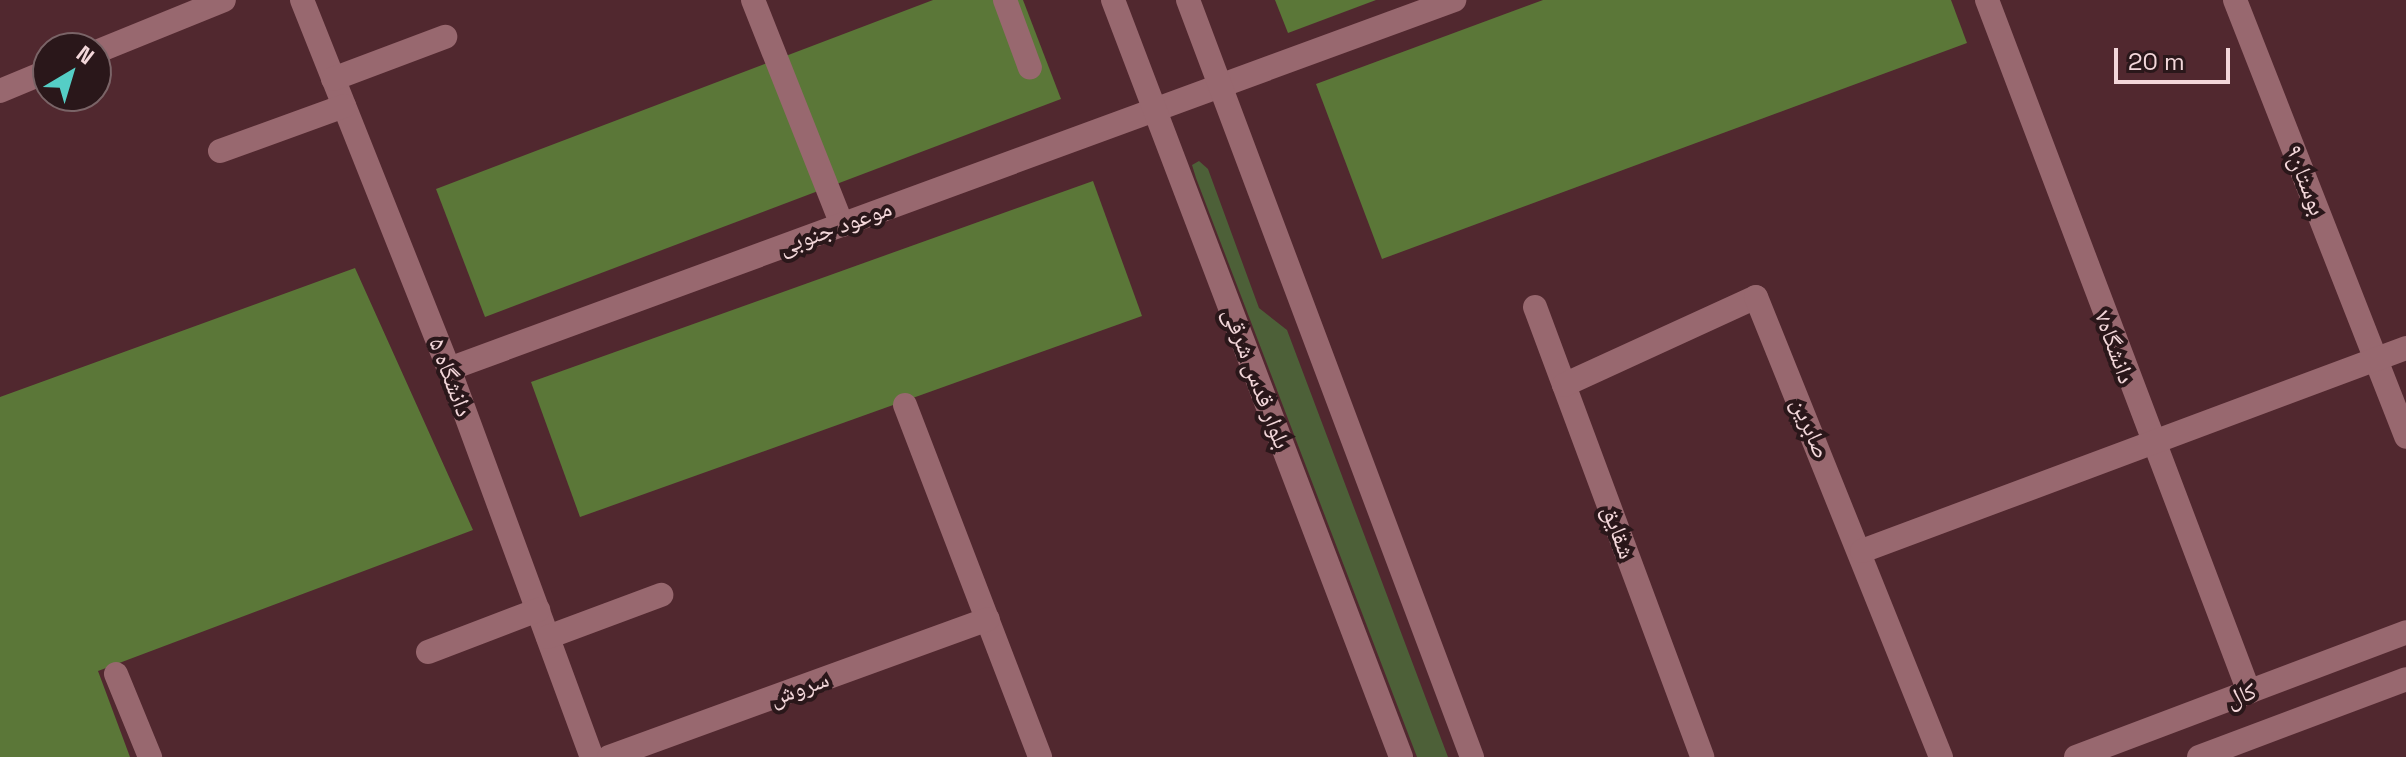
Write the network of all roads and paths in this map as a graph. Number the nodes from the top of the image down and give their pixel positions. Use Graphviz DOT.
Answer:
graph roads {
  1 [pos="224,0"];
  2 [pos="302,0"];
  3 [pos="753,0"];
  4 [pos="1005,0"];
  5 [pos="1113,0"];
  6 [pos="1188,0"];
  7 [pos="1454,0"];
  8 [pos="1987,0"];
  9 [pos="2235,0"];
  10 [pos="445,37"];
  11 [pos="112,46"];
  12 [pos="1030,68"];
  13 [pos="32,78"];
  14 [pos="333,79"];
  15 [pos="1221,85"];
  16 [pos="0,91"];
  17 [pos="344,106"];
  18 [pos="1156,111"];
  19 [pos="220,151"];
  20 [pos="842,225"];
  21 [pos="1535,307"];
  22 [pos="2406,348"];
  23 [pos="2376,359"];
  24 [pos="449,369"];
  25 [pos="1564,385"];
  26 [pos="905,405"];
  27 [pos="2406,437"];
  28 [pos="2151,446"];
  29 [pos="1862,551"];
  30 [pos="661,595"];
  31 [pos="538,610"];
  32 [pos="988,619"];
  33 [pos="2406,632"];
  34 [pos="548,637"];
  35 [pos="428,652"];
  36 [pos="116,674"];
  37 [pos="2406,679"];
  38 [pos="2249,692"];
  39 [pos="150,757"];
  40 [pos="592,757"];
  41 [pos="609,757"];
  42 [pos="1040,757"];
  43 [pos="1401,757"];
  44 [pos="1472,757"];
  45 [pos="1702,757"];
  46 [pos="1941,757"];
  47 [pos="2076,757"];
  48 [pos="2199,757"];
  1 -- 11 [label="street"];
  2 -- 14 [label="street, دانشگاه ۵"];
  3 -- 20 [label="street"];
  4 -- 12 [label="street"];
  5 -- 18 [label="street, بلوار قدس شرقی"];
  6 -- 15 [label="street"];
  7 -- 15 [label="street, موعود جنوبی"];
  8 -- 28 [label="street, دانشگاه۷"];
  9 -- 23 [label="street, بوستان۹"];
  10 -- 14 [label="street"];
  13 -- 16 [label="street"];
  14 -- 17 [label="street, دانشگاه ۵"];
  15 -- 18 [label="street, موعود جنوبی"];
  15 -- 44 [label="street"];
  17 -- 19 [label="street"];
  17 -- 24 [label="street, دانشگاه ۵"];
  18 -- 20 [label="street, موعود جنوبی"];
  18 -- 43 [label="street, بلوار قدس شرقی"];
  20 -- 24 [label="street, موعود جنوبی"];
  21 -- 25 [label="street, شقایق"];
  22 -- 23 [label="street"];
  23 -- 27 [label="street, بوستان۹"];
  23 -- 28 [label="street"];
  24 -- 31 [label="street, دانشگاه ۵"];
  25 -- 29 [label="street, صابرین"];
  25 -- 45 [label="street, شقایق"];
  26 -- 32 [label="street"];
  28 -- 29 [label="street"];
  28 -- 38 [label="street, دانشگاه۷"];
  29 -- 46 [label="street, صابرین"];
  30 -- 34 [label="street"];
  31 -- 34 [label="street, دانشگاه ۵"];
  31 -- 35 [label="street"];
  32 -- 41 [label="street, سروش"];
  32 -- 42 [label="street"];
  33 -- 38 [label="street, کال"];
  34 -- 40 [label="street, دانشگاه ۵"];
  36 -- 39 [label="street"];
  37 -- 48 [label="street, کال"];
  38 -- 47 [label="street, کال"];
}
